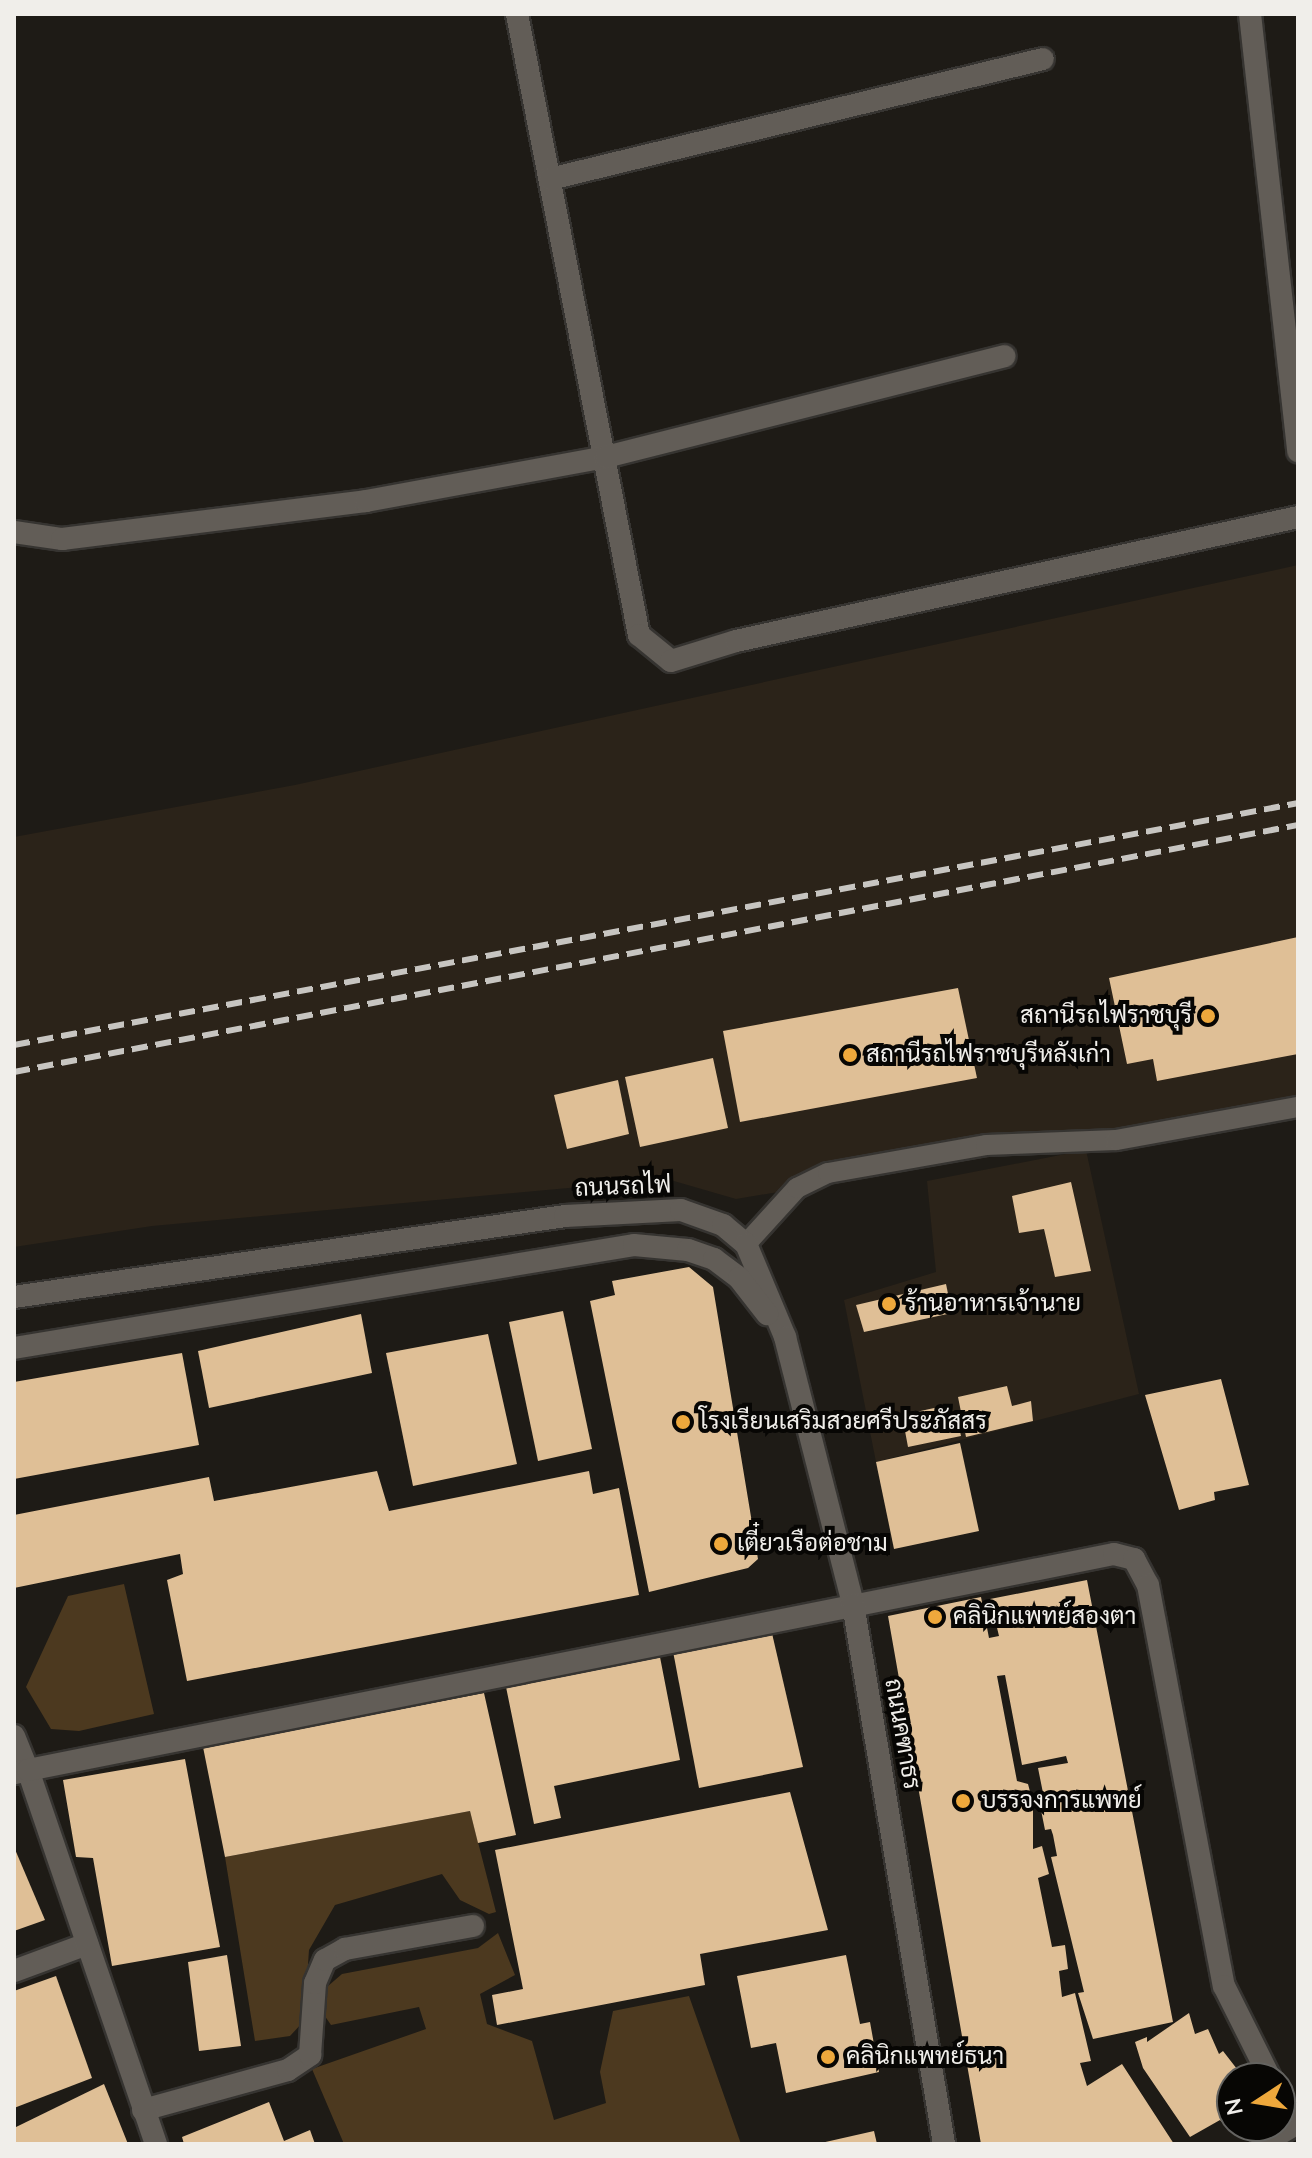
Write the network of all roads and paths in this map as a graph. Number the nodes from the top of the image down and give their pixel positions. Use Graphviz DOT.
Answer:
graph roads {
  1 [pos="517,14"];
  2 [pos="1250,14"];
  3 [pos="1043,59"];
  4 [pos="550,179"];
  5 [pos="1004,356"];
  6 [pos="1298,451"];
  7 [pos="606,457"];
  8 [pos="1298,517"];
  9 [pos="14,532"];
  10 [pos="1298,1107"];
  11 [pos="746,1244"];
  12 [pos="14,1297"];
  13 [pos="785,1337"];
  14 [pos="14,1348"];
  15 [pos="853,1604"];
  16 [pos="14,1736"];
  17 [pos="21,1772"];
  18 [pos="473,1926"];
  19 [pos="87,1944"];
  20 [pos="14,1971"];
  21 [pos="1262,2062"];
  22 [pos="143,2110"];
  23 [pos="156,2144"];
  24 [pos="944,2144"];
  1 -- 4 [label="street"];
  2 -- 6 [label="street"];
  3 -- 4 [label="street"];
  4 -- 7 [label="street"];
  5 -- 7 [label="street"];
  7 -- 8 [label="street"];
  7 -- 9 [label="street"];
  10 -- 11 [label="lane"];
  11 -- 12 [label="street, ถนนรถไฟ"];
  11 -- 13 [label="street"];
  13 -- 14 [label="street"];
  13 -- 15 [label="street, ถนนคฑาธร"];
  15 -- 17 [label="street"];
  15 -- 21 [label="street"];
  15 -- 24 [label="street, ถนนคฑาธร"];
  16 -- 17 [label="street"];
  17 -- 19 [label="street"];
  18 -- 22 [label="street"];
  19 -- 20 [label="street"];
  19 -- 22 [label="street"];
  22 -- 23 [label="street"];
}
